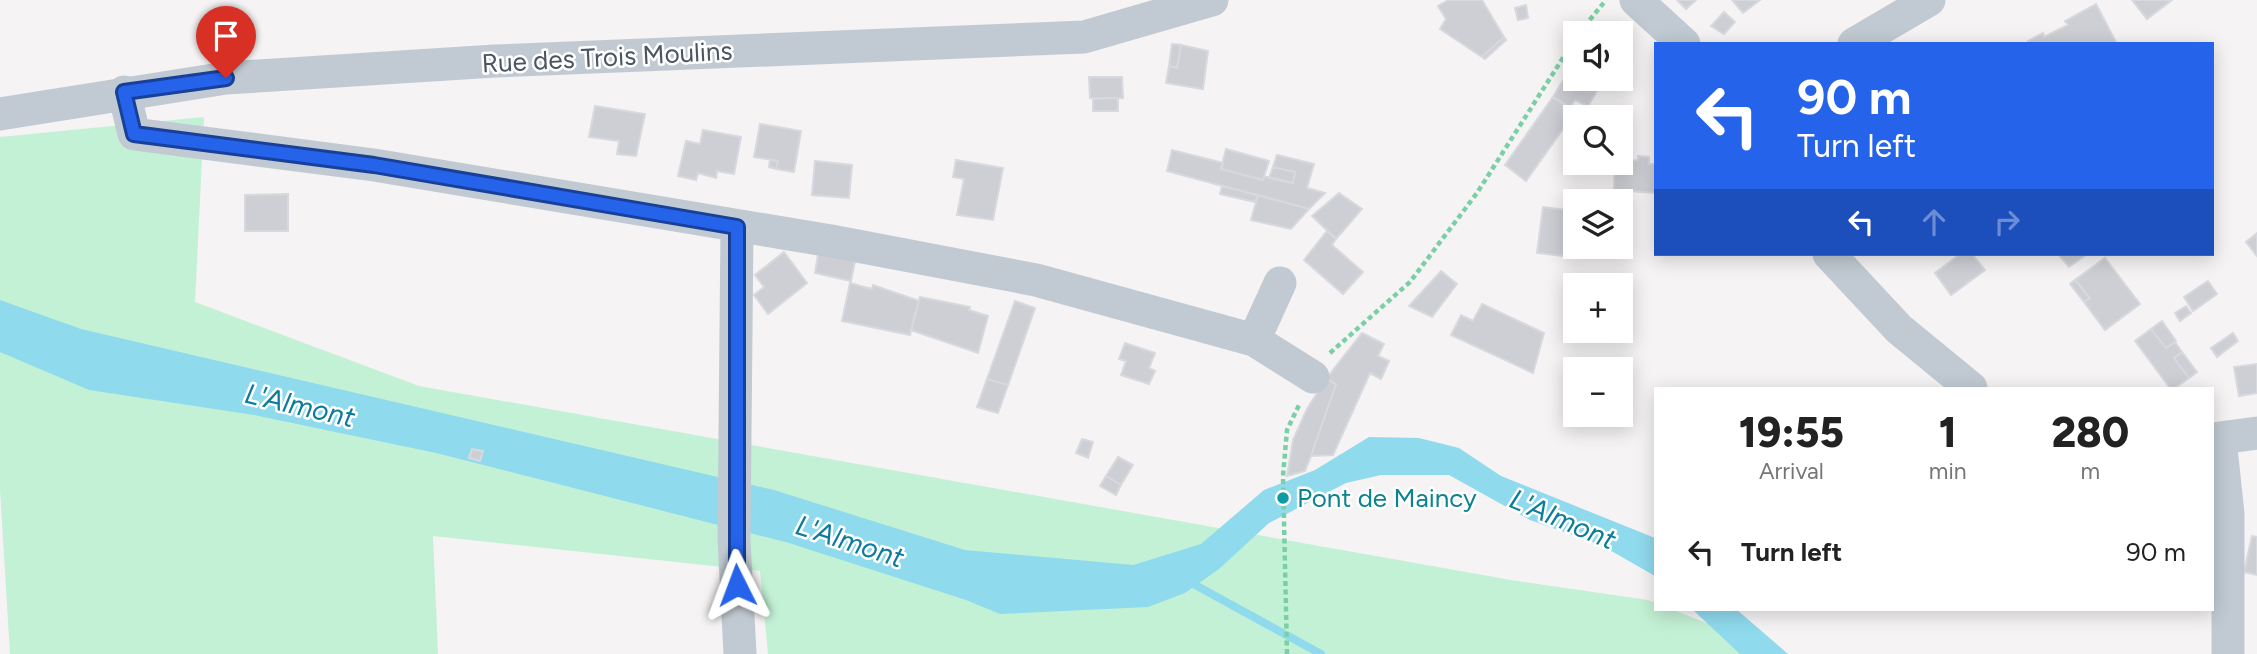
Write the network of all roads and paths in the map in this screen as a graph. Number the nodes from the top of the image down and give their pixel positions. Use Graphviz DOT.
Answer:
graph roads {
  1 [pos="1212,0"];
  2 [pos="1606,0"];
  3 [pos="1636,0"];
  4 [pos="1929,0"];
  5 [pos="1589,21"];
  6 [pos="1682,42"];
  7 [pos="1857,42"];
  8 [pos="1563,58"];
  9 [pos="124,92"];
  10 [pos="0,114"];
  11 [pos="737,227"];
  12 [pos="1831,256"];
  13 [pos="1280,282"];
  14 [pos="1254,340"];
  15 [pos="1313,377"];
  16 [pos="1970,387"];
  17 [pos="2257,433"];
  18 [pos="2216,439"];
  19 [pos="740,654"];
  20 [pos="1287,654"];
  21 [pos="2228,654"];
  1 -- 9 [label="street, Rue des Trois Moulins"];
  2 -- 5 [label="path"];
  3 -- 6 [label="street"];
  4 -- 7 [label="street"];
  8 -- 15 [label="path"];
  9 -- 10 [label="street, Rue des Trois Moulins"];
  9 -- 11 [label="street"];
  11 -- 14 [label="street"];
  11 -- 19 [label="street"];
  12 -- 16 [label="street"];
  13 -- 14 [label="street"];
  14 -- 15 [label="street"];
  15 -- 20 [label="path"];
  17 -- 18 [label="street"];
  18 -- 21 [label="street"];
}
